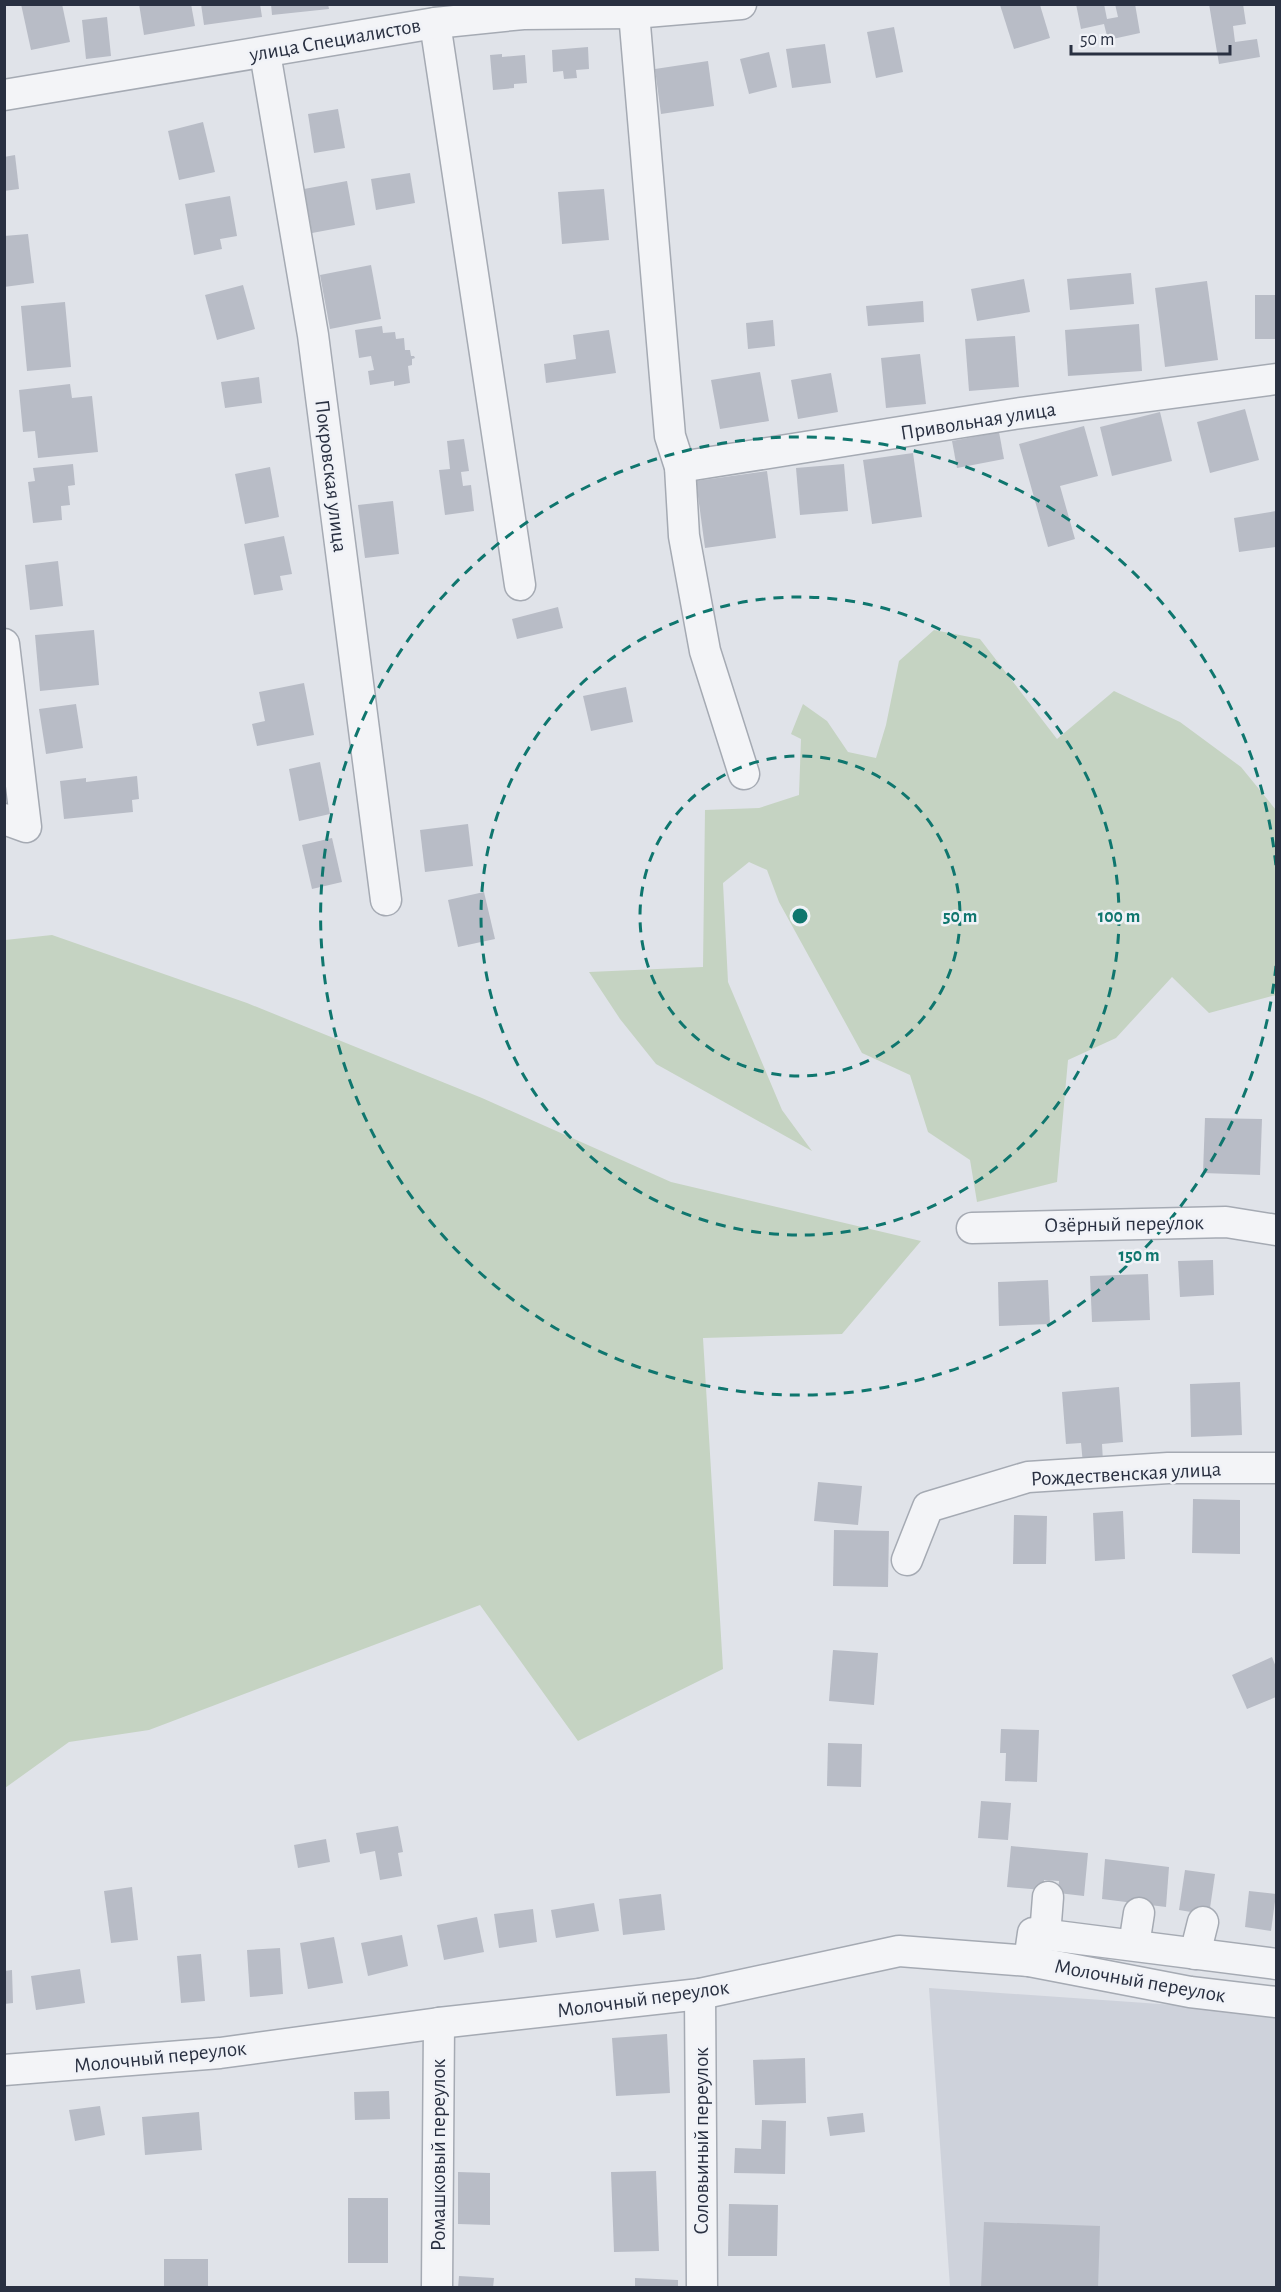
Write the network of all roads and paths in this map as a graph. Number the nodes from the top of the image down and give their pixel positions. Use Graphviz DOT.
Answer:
graph roads {
  1 [pos="741,4"];
  2 [pos="634,13"];
  3 [pos="435,23"];
  4 [pos="265,53"];
  5 [pos="4,94"];
  6 [pos="1276,379"];
  7 [pos="680,467"];
  8 [pos="520,585"];
  9 [pos="4,644"];
  10 [pos="744,774"];
  11 [pos="15,823"];
  12 [pos="386,900"];
  13 [pos="972,1228"];
  14 [pos="1276,1230"];
  15 [pos="1276,1468"];
  16 [pos="907,1560"];
  17 [pos="1048,1897"];
  18 [pos="1139,1913"];
  19 [pos="1203,1922"];
  20 [pos="1045,1935"];
  21 [pos="1134,1945"];
  22 [pos="1196,1954"];
  23 [pos="1029,1961"];
  24 [pos="1276,1964"];
  25 [pos="700,1994"];
  26 [pos="1276,2002"];
  27 [pos="439,2023"];
  28 [pos="4,2070"];
  29 [pos="438,2288"];
  30 [pos="702,2288"];
  1 -- 2 [label="street, улица Специалистов"];
  2 -- 3 [label="street, улица Специалистов"];
  2 -- 7 [label="street"];
  3 -- 4 [label="street, улица Специалистов"];
  3 -- 8 [label="street"];
  4 -- 5 [label="street, улица Специалистов"];
  4 -- 12 [label="street, Покровская улица"];
  6 -- 7 [label="street, Привольная улица"];
  7 -- 10 [label="street"];
  9 -- 11 [label="street"];
  13 -- 14 [label="street, Озёрный переулок"];
  15 -- 16 [label="street, Рождественская улица"];
  17 -- 20 [label="street"];
  18 -- 21 [label="street"];
  19 -- 22 [label="street"];
  20 -- 21 [label="street"];
  20 -- 23 [label="street"];
  21 -- 22 [label="street"];
  22 -- 24 [label="street"];
  23 -- 25 [label="street, Молочный переулок"];
  23 -- 26 [label="street, Молочный переулок"];
  25 -- 27 [label="street, Молочный переулок"];
  25 -- 30 [label="street, Соловьиный переулок"];
  27 -- 28 [label="street, Молочный переулок"];
  27 -- 29 [label="street, Ромашковый переулок"];
}
